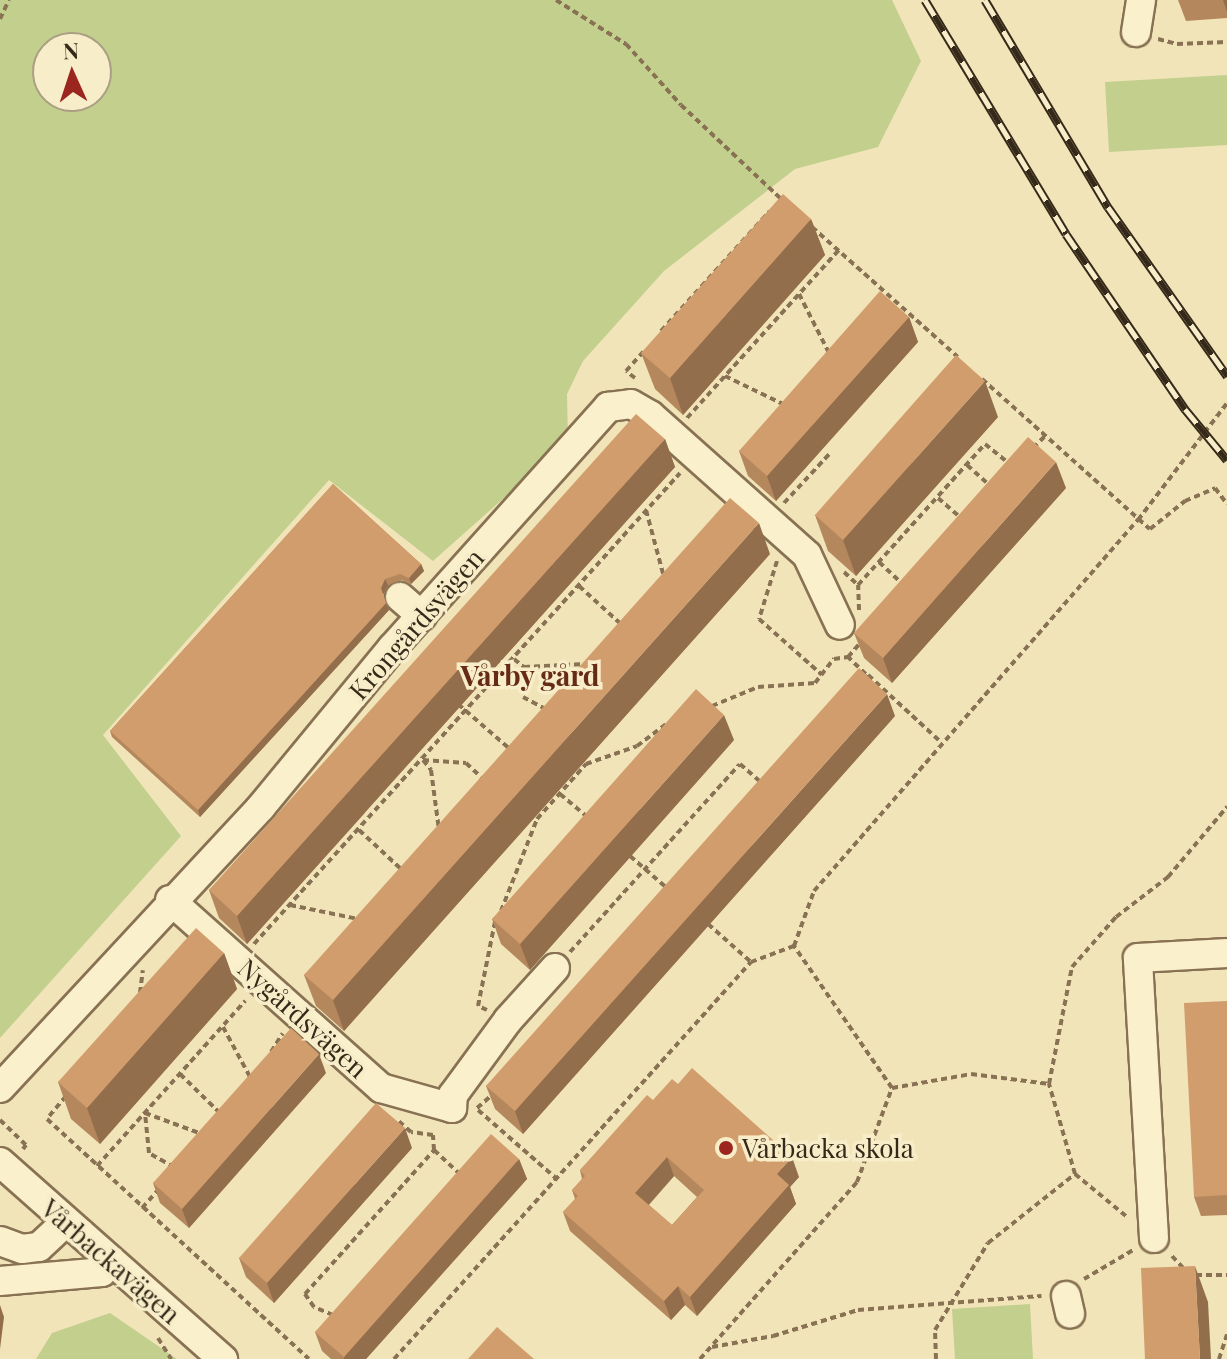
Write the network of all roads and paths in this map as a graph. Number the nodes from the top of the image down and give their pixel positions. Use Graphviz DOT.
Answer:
graph roads {
  1 [pos="9,0"];
  2 [pos="556,0"];
  3 [pos="1141,0"];
  4 [pos="0,19"];
  5 [pos="1136,32"];
  6 [pos="1227,42"];
  7 [pos="803,219"];
  8 [pos="839,250"];
  9 [pos="886,293"];
  10 [pos="799,294"];
  11 [pos="877,303"];
  12 [pos="658,334"];
  13 [pos="839,344"];
  14 [pos="647,347"];
  15 [pos="830,354"];
  16 [pos="820,364"];
  17 [pos="966,365"];
  18 [pos="977,375"];
  19 [pos="725,376"];
  20 [pos="638,381"];
  21 [pos="792,395"];
  22 [pos="1227,403"];
  23 [pos="683,423"];
  24 [pos="1045,436"];
  25 [pos="831,452"];
  26 [pos="1025,457"];
  27 [pos="967,465"];
  28 [pos="687,466"];
  29 [pos="1015,468"];
  30 [pos="995,490"];
  31 [pos="938,498"];
  32 [pos="1227,504"];
  33 [pos="646,510"];
  34 [pos="777,511"];
  35 [pos="1138,520"];
  36 [pos="966,523"];
  37 [pos="780,551"];
  38 [pos="879,562"];
  39 [pos="835,564"];
  40 [pos="917,578"];
  41 [pos="858,585"];
  42 [pos="579,586"];
  43 [pos="667,589"];
  44 [pos="400,597"];
  45 [pos="422,616"];
  46 [pos="630,626"];
  47 [pos="840,628"];
  48 [pos="868,634"];
  49 [pos="848,657"];
  50 [pos="514,659"];
  51 [pos="601,664"];
  52 [pos="524,667"];
  53 [pos="822,675"];
  54 [pos="868,675"];
  55 [pos="858,687"];
  56 [pos="456,702"];
  57 [pos="705,708"];
  58 [pos="467,712"];
  59 [pos="679,719"];
  60 [pos="542,722"];
  61 [pos="524,743"];
  62 [pos="943,744"];
  63 [pos="515,754"];
  64 [pos="423,760"];
  65 [pos="506,764"];
  66 [pos="488,784"];
  67 [pos="549,784"];
  68 [pos="767,788"];
  69 [pos="560,794"];
  70 [pos="1227,807"];
  71 [pos="592,822"];
  72 [pos="450,827"];
  73 [pos="359,830"];
  74 [pos="630,856"];
  75 [pos="645,869"];
  76 [pos="408,873"];
  77 [pos="671,892"];
  78 [pos="170,900"];
  79 [pos="290,905"];
  80 [pos="364,923"];
  81 [pos="706,923"];
  82 [pos="794,946"];
  83 [pos="1227,953"];
  84 [pos="239,961"];
  85 [pos="751,962"];
  86 [pos="144,964"];
  87 [pos="555,968"];
  88 [pos="252,994"];
  89 [pos="478,1006"];
  90 [pos="138,1009"];
  91 [pos="223,1027"];
  92 [pos="290,1027"];
  93 [pos="271,1056"];
  94 [pos="180,1074"];
  95 [pos="1049,1084"];
  96 [pos="254,1086"];
  97 [pos="500,1086"];
  98 [pos="0,1088"];
  99 [pos="892,1088"];
  100 [pos="67,1095"];
  101 [pos="235,1107"];
  102 [pos="465,1109"];
  103 [pos="145,1113"];
  104 [pos="389,1113"];
  105 [pos="225,1118"];
  106 [pos="216,1127"];
  107 [pos="198,1148"];
  108 [pos="434,1150"];
  109 [pos="187,1159"];
  110 [pos="0,1162"];
  111 [pos="97,1166"];
  112 [pos="177,1170"];
  113 [pos="1075,1174"];
  114 [pos="558,1180"];
  115 [pos="452,1187"];
  116 [pos="142,1208"];
  117 [pos="66,1222"];
  118 [pos="1154,1238"];
  119 [pos="0,1241"];
  120 [pos="109,1260"];
  121 [pos="1227,1275"];
  122 [pos="0,1281"];
  123 [pos="954,1301"];
  124 [pos="336,1315"];
  125 [pos="1227,1334"];
  126 [pos="711,1347"];
  127 [pos="223,1359"];
  128 [pos="309,1359"];
  129 [pos="394,1359"];
  130 [pos="700,1359"];
  131 [pos="936,1359"];
  132 [pos="1219,1359"];
  1 -- 4 [label="path"];
  2 -- 12 [label="path"];
  3 -- 5 [label="street"];
  5 -- 6 [label="path"];
  7 -- 8 [label="path"];
  8 -- 9 [label="path"];
  8 -- 10 [label="path"];
  9 -- 11 [label="path"];
  9 -- 17 [label="path"];
  10 -- 15 [label="path"];
  10 -- 19 [label="path"];
  13 -- 15 [label="path"];
  14 -- 20 [label="path"];
  15 -- 16 [label="path"];
  18 -- 24 [label="path"];
  19 -- 21 [label="path"];
  19 -- 23 [label="path"];
  22 -- 35 [label="path"];
  24 -- 26 [label="path"];
  24 -- 35 [label="path"];
  25 -- 34 [label="path"];
  27 -- 29 [label="path"];
  27 -- 30 [label="path"];
  27 -- 31 [label="path"];
  28 -- 33 [label="path"];
  31 -- 36 [label="path"];
  31 -- 38 [label="path"];
  32 -- 35 [label="path"];
  33 -- 42 [label="path"];
  33 -- 43 [label="path"];
  35 -- 62 [label="path"];
  37 -- 53 [label="path"];
  38 -- 40 [label="path"];
  38 -- 41 [label="path"];
  39 -- 41 [label="path"];
  41 -- 47 [label="path"];
  42 -- 46 [label="path"];
  42 -- 50 [label="path"];
  44 -- 45 [label="street"];
  45 -- 47 [label="street, Krongårdsvägen"];
  45 -- 78 [label="street, Krongårdsvägen"];
  47 -- 49 [label="path"];
  48 -- 49 [label="path"];
  49 -- 53 [label="path"];
  49 -- 54 [label="path"];
  50 -- 52 [label="path"];
  50 -- 58 [label="path"];
  51 -- 52 [label="path"];
  52 -- 60 [label="path"];
  53 -- 57 [label="path"];
  54 -- 55 [label="path"];
  54 -- 62 [label="path"];
  56 -- 58 [label="path"];
  58 -- 63 [label="path"];
  58 -- 64 [label="path"];
  59 -- 69 [label="path"];
  61 -- 63 [label="path"];
  62 -- 82 [label="path"];
  63 -- 65 [label="path"];
  64 -- 66 [label="path"];
  64 -- 72 [label="path"];
  64 -- 73 [label="path"];
  67 -- 69 [label="path"];
  68 -- 75 [label="path"];
  69 -- 71 [label="path"];
  69 -- 89 [label="path"];
  70 -- 95 [label="path"];
  73 -- 76 [label="path"];
  73 -- 79 [label="path"];
  74 -- 75 [label="path"];
  75 -- 77 [label="path"];
  75 -- 87 [label="path"];
  78 -- 84 [label="street, Nygårdsvägen"];
  78 -- 98 [label="street, Krongårdsvägen"];
  79 -- 80 [label="path"];
  79 -- 84 [label="path"];
  81 -- 85 [label="path"];
  82 -- 85 [label="path"];
  82 -- 99 [label="path"];
  83 -- 118 [label="street"];
  84 -- 102 [label="street, Nygårdsvägen"];
  85 -- 114 [label="path"];
  86 -- 90 [label="path"];
  87 -- 102 [label="street"];
  88 -- 91 [label="path"];
  91 -- 94 [label="path"];
  91 -- 96 [label="path"];
  92 -- 93 [label="path"];
  94 -- 103 [label="path"];
  94 -- 105 [label="path"];
  95 -- 99 [label="path"];
  95 -- 113 [label="path"];
  97 -- 102 [label="path"];
  99 -- 126 [label="path"];
  100 -- 111 [label="path"];
  101 -- 105 [label="path"];
  102 -- 114 [label="path"];
  103 -- 107 [label="path"];
  103 -- 111 [label="path"];
  103 -- 112 [label="path"];
  104 -- 108 [label="path"];
  105 -- 106 [label="path"];
  108 -- 115 [label="path"];
  108 -- 124 [label="path"];
  109 -- 112 [label="path"];
  110 -- 117 [label="street, Vårbackavägen"];
  111 -- 116 [label="path"];
  112 -- 116 [label="path"];
  113 -- 118 [label="path"];
  113 -- 123 [label="path"];
  114 -- 129 [label="path"];
  116 -- 128 [label="path"];
  117 -- 119 [label="street"];
  117 -- 120 [label="street, Vårbackavägen"];
  118 -- 121 [label="path"];
  118 -- 123 [label="path"];
  120 -- 122 [label="street"];
  120 -- 127 [label="street, Vårbackavägen"];
  123 -- 126 [label="path"];
  123 -- 131 [label="path"];
  125 -- 132 [label="path"];
  126 -- 130 [label="path"];
}
